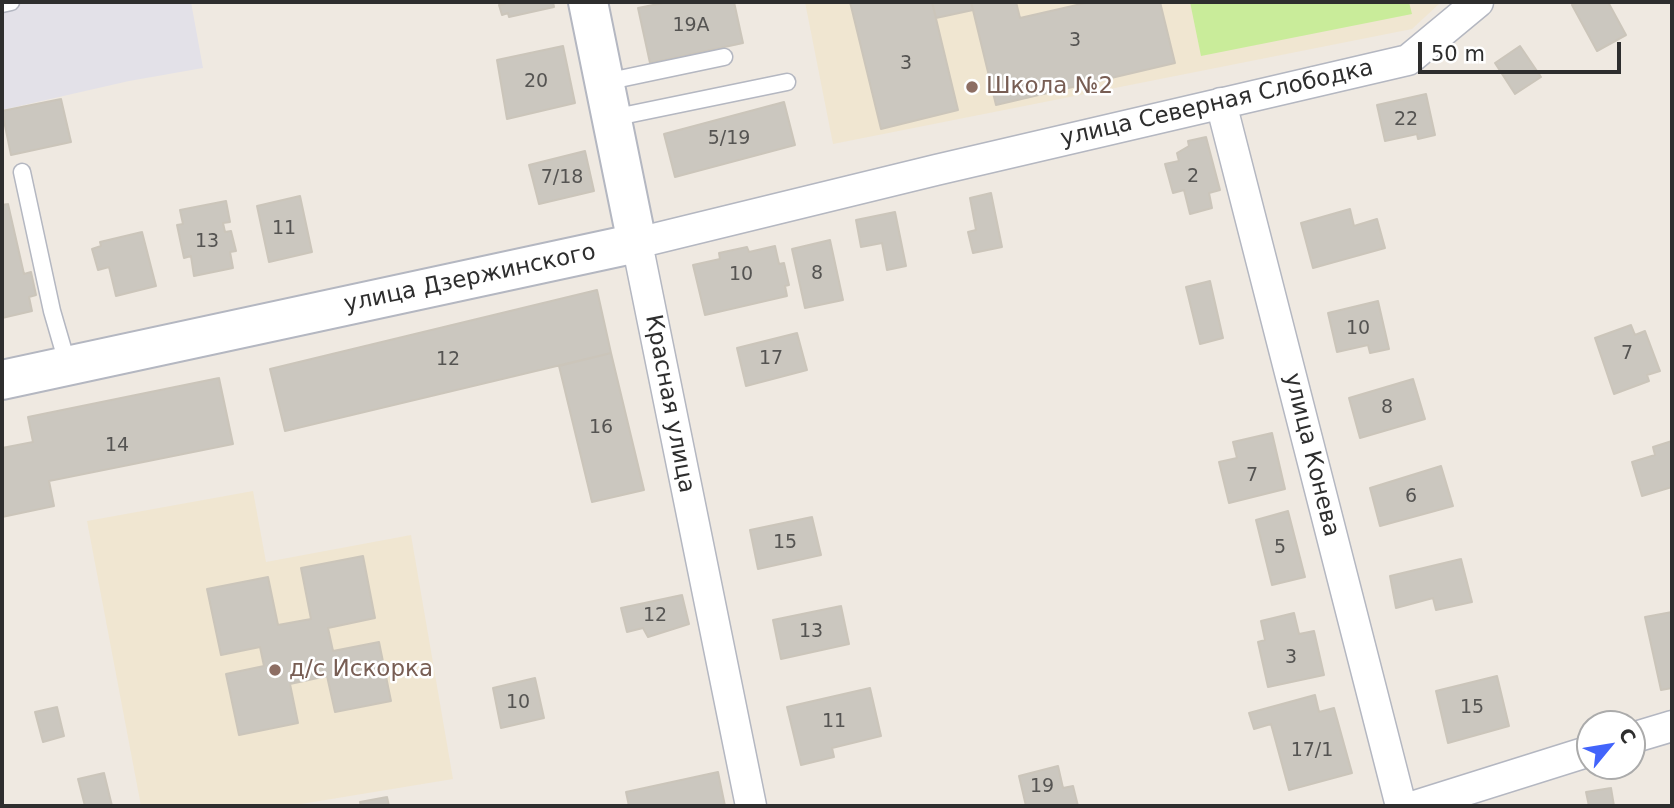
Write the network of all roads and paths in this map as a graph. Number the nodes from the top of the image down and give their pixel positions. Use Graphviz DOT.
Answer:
graph roads {
  1 [pos="11,2"];
  2 [pos="588,2"];
  3 [pos="1475,2"];
  4 [pos="2,4"];
  5 [pos="724,57"];
  6 [pos="788,82"];
  7 [pos="608,100"];
  8 [pos="1221,103"];
  9 [pos="936,170"];
  10 [pos="22,172"];
  11 [pos="637,243"];
  12 [pos="68,366"];
  13 [pos="2,380"];
  14 [pos="1672,726"];
  15 [pos="1646,734"];
  16 [pos="1576,755"];
  17 [pos="751,806"];
  18 [pos="1401,806"];
  19 [pos="1415,806"];
  1 -- 4 [label="lane"];
  2 -- 7 [label="main road, Красная улица"];
  3 -- 8 [label="street, улица Северная Слободка"];
  5 -- 7 [label="lane"];
  6 -- 7 [label="lane"];
  7 -- 11 [label="main road, Красная улица"];
  8 -- 9 [label="street, улица Северная Слободка"];
  8 -- 18 [label="street, улица Конева"];
  9 -- 11 [label="street, улица Дзержинского"];
  10 -- 12 [label="lane"];
  11 -- 12 [label="main road, улица Дзержинского"];
  11 -- 17 [label="street, Красная улица"];
  12 -- 13 [label="main road, улица Дзержинского"];
  14 -- 15 [label="street"];
  16 -- 19 [label="street"];
}
